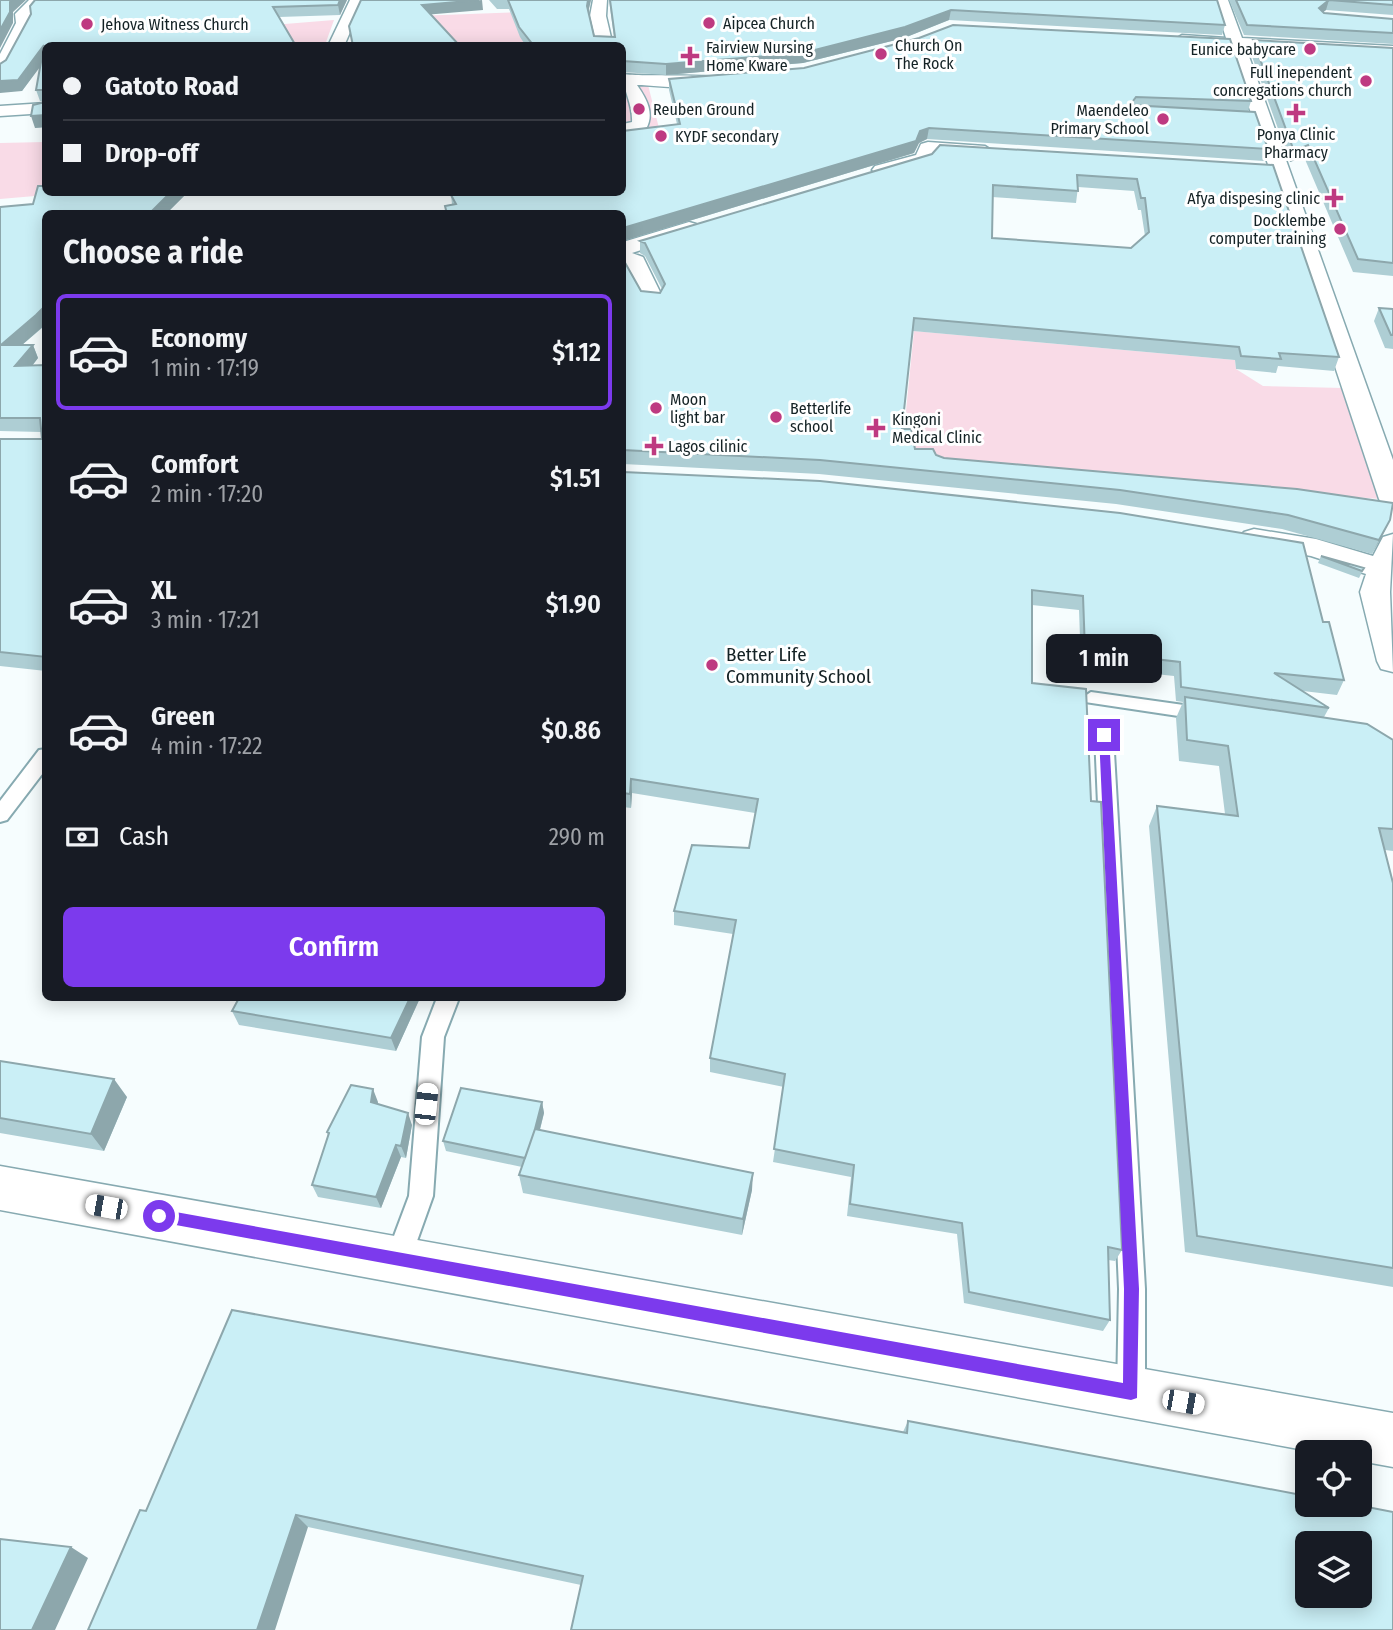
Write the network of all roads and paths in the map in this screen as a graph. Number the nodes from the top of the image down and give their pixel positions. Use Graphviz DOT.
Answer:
graph roads {
  1 [pos="37,0"];
  2 [pos="357,0"];
  3 [pos="600,0"];
  4 [pos="1221,0"];
  5 [pos="1167,39"];
  6 [pos="338,42"];
  7 [pos="604,42"];
  8 [pos="1236,43"];
  9 [pos="1393,51"];
  10 [pos="2,61"];
  11 [pos="733,78"];
  12 [pos="626,80"];
  13 [pos="626,83"];
  14 [pos="42,108"];
  15 [pos="0,111"];
  16 [pos="626,128"];
  17 [pos="1002,153"];
  18 [pos="1252,169"];
  19 [pos="1278,170"];
  20 [pos="867,174"];
  21 [pos="711,222"];
  22 [pos="626,248"];
  23 [pos="626,258"];
  24 [pos="652,298"];
  25 [pos="1393,499"];
  26 [pos="1224,533"];
  27 [pos="1389,556"];
  28 [pos="1393,661"];
  29 [pos="1091,698"];
  30 [pos="1228,718"];
  31 [pos="1104,735"];
  32 [pos="42,760"];
  33 [pos="0,815"];
  34 [pos="447,1001"];
  35 [pos="0,1188"];
  36 [pos="398,1260"];
  37 [pos="1131,1392"];
  38 [pos="1393,1440"];
  1 -- 10 [label="street"];
  2 -- 6 [label="street"];
  3 -- 7 [label="street"];
  4 -- 8 [label="street"];
  5 -- 8 [label="street"];
  8 -- 9 [label="street"];
  8 -- 19 [label="street"];
  11 -- 12 [label="street"];
  13 -- 16 [label="street"];
  14 -- 15 [label="street"];
  17 -- 20 [label="street"];
  18 -- 19 [label="street"];
  19 -- 25 [label="street"];
  21 -- 22 [label="street"];
  23 -- 24 [label="street"];
  26 -- 27 [label="street"];
  27 -- 28 [label="street"];
  29 -- 30 [label="lane"];
  31 -- 37 [label="lane"];
  32 -- 33 [label="lane"];
  34 -- 36 [label="lane"];
  35 -- 36 [label="street"];
  36 -- 37 [label="street"];
  37 -- 38 [label="street"];
}
